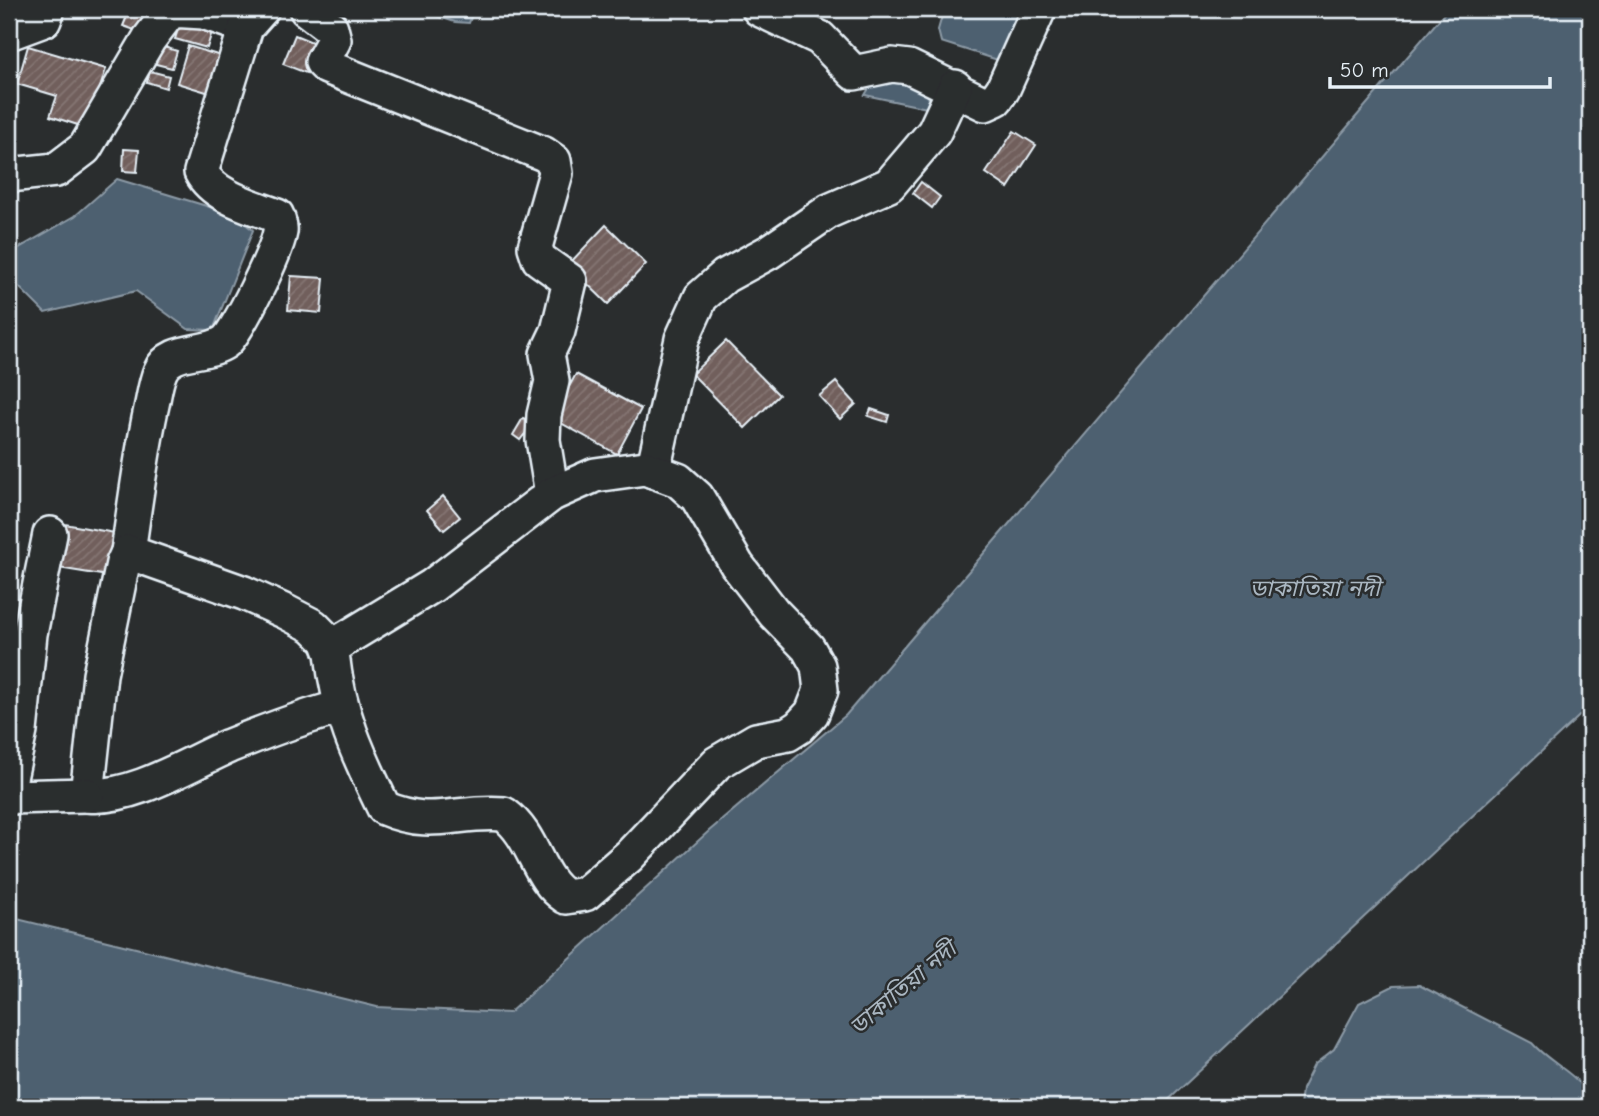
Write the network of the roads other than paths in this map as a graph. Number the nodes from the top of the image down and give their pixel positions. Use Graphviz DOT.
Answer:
graph roads {
  1 [pos="48,9"];
  2 [pos="306,9"];
  3 [pos="759,9"];
  4 [pos="1038,9"];
  5 [pos="254,18"];
  6 [pos="9,33"];
  7 [pos="956,87"];
  8 [pos="9,175"];
  9 [pos="653,471"];
  10 [pos="552,494"];
  11 [pos="50,534"];
  12 [pos="128,552"];
  13 [pos="330,648"];
  14 [pos="341,707"];
  15 [pos="9,783"];
  16 [pos="87,795"];
  17 [pos="9,797"];
  1 -- 6 [label="street"];
  2 -- 10 [label="street"];
  3 -- 7 [label="street"];
  4 -- 7 [label="street"];
  5 -- 8 [label="street"];
  5 -- 12 [label="street"];
  7 -- 9 [label="street"];
  9 -- 10 [label="street"];
  9 -- 14 [label="street"];
  10 -- 13 [label="street"];
  11 -- 15 [label="street"];
  12 -- 13 [label="street"];
  12 -- 16 [label="street"];
  13 -- 14 [label="street"];
  14 -- 16 [label="street"];
  16 -- 17 [label="street"];
}
